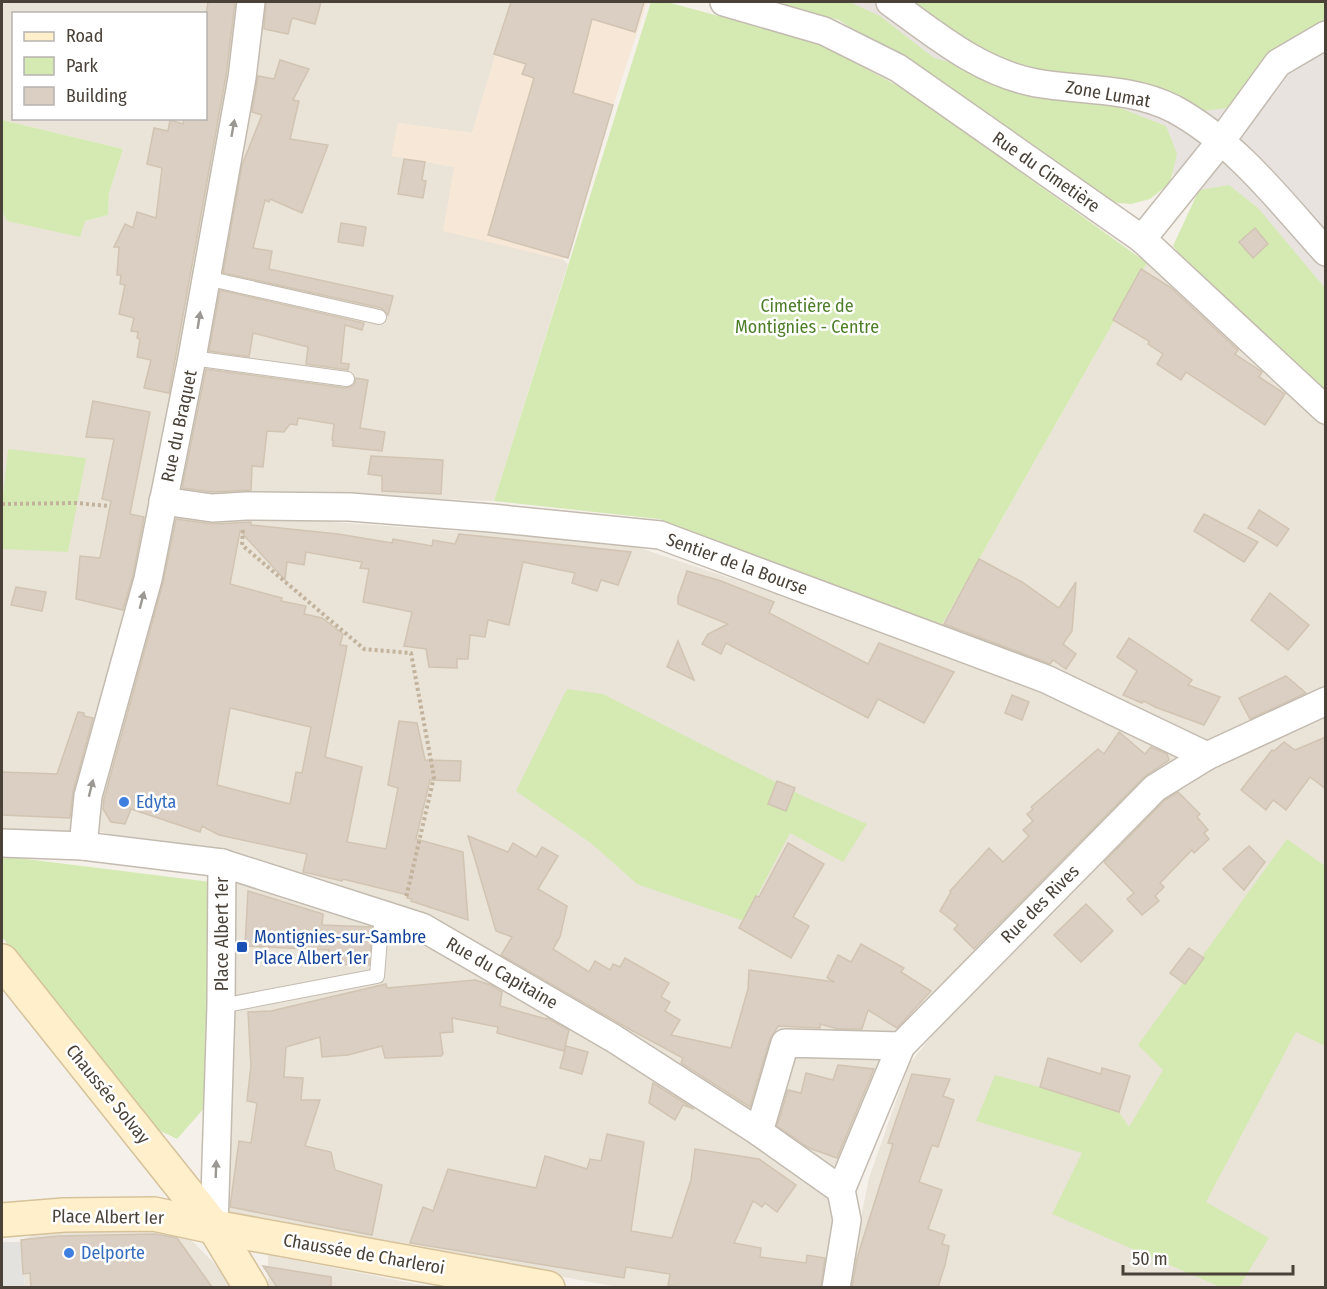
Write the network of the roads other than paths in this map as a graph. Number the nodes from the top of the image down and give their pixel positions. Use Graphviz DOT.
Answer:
graph roads {
  1 [pos="251,2"];
  2 [pos="724,2"];
  3 [pos="891,2"];
  4 [pos="1326,35"];
  5 [pos="1221,141"];
  6 [pos="1142,239"];
  7 [pos="1326,252"];
  8 [pos="206,278"];
  9 [pos="379,317"];
  10 [pos="192,358"];
  11 [pos="347,379"];
  12 [pos="1326,410"];
  13 [pos="163,501"];
  14 [pos="1326,701"];
  15 [pos="1207,756"];
  16 [pos="2,843"];
  17 [pos="83,846"];
  18 [pos="222,863"];
  19 [pos="391,917"];
  20 [pos="2,961"];
  21 [pos="221,1006"];
  22 [pos="901,1046"];
  23 [pos="759,1132"];
  24 [pos="841,1190"];
  25 [pos="2,1220"];
  26 [pos="214,1227"];
  27 [pos="251,1287"];
  28 [pos="548,1287"];
  29 [pos="836,1287"];
  8 -- 1 [label="street, Rue du Braquet, one-way"];
  2 -- 6 [label="street, Rue du Cimetière"];
  3 -- 5 [label="street, Zone Lumat"];
  4 -- 5 [label="street"];
  5 -- 6 [label="street"];
  5 -- 7 [label="street, Zone Lumat"];
  6 -- 12 [label="street, Rue du Cimetière"];
  8 -- 9 [label="lane"];
  10 -- 8 [label="street, Rue du Braquet, one-way"];
  10 -- 11 [label="lane"];
  10 -- 13 [label="street, Rue du Braquet"];
  13 -- 15 [label="street, Sentier de la Bourse"];
  17 -- 13 [label="street, Rue du Braquet, one-way"];
  14 -- 15 [label="street, Rue des Rives"];
  15 -- 22 [label="street, Rue des Rives"];
  16 -- 17 [label="street, Place Albert 1er"];
  17 -- 18 [label="street, Place Albert 1er"];
  18 -- 19 [label="street, Rue du Capitaine"];
  18 -- 21 [label="street, Place Albert 1er"];
  19 -- 21 [label="lane"];
  19 -- 23 [label="street, Rue du Capitaine"];
  20 -- 26 [label="main road, Chaussée Solvay"];
  26 -- 21 [label="street, Place Albert 1er, one-way"];
  22 -- 23 [label="street"];
  22 -- 24 [label="street, Rue des Rives"];
  23 -- 24 [label="street, Rue du Capitaine"];
  24 -- 29 [label="street"];
  25 -- 26 [label="main road, Place Albert Ier"];
  26 -- 27 [label="main road, Chaussée Solvay"];
  26 -- 28 [label="main road, Chaussée de Charleroi"];
}
